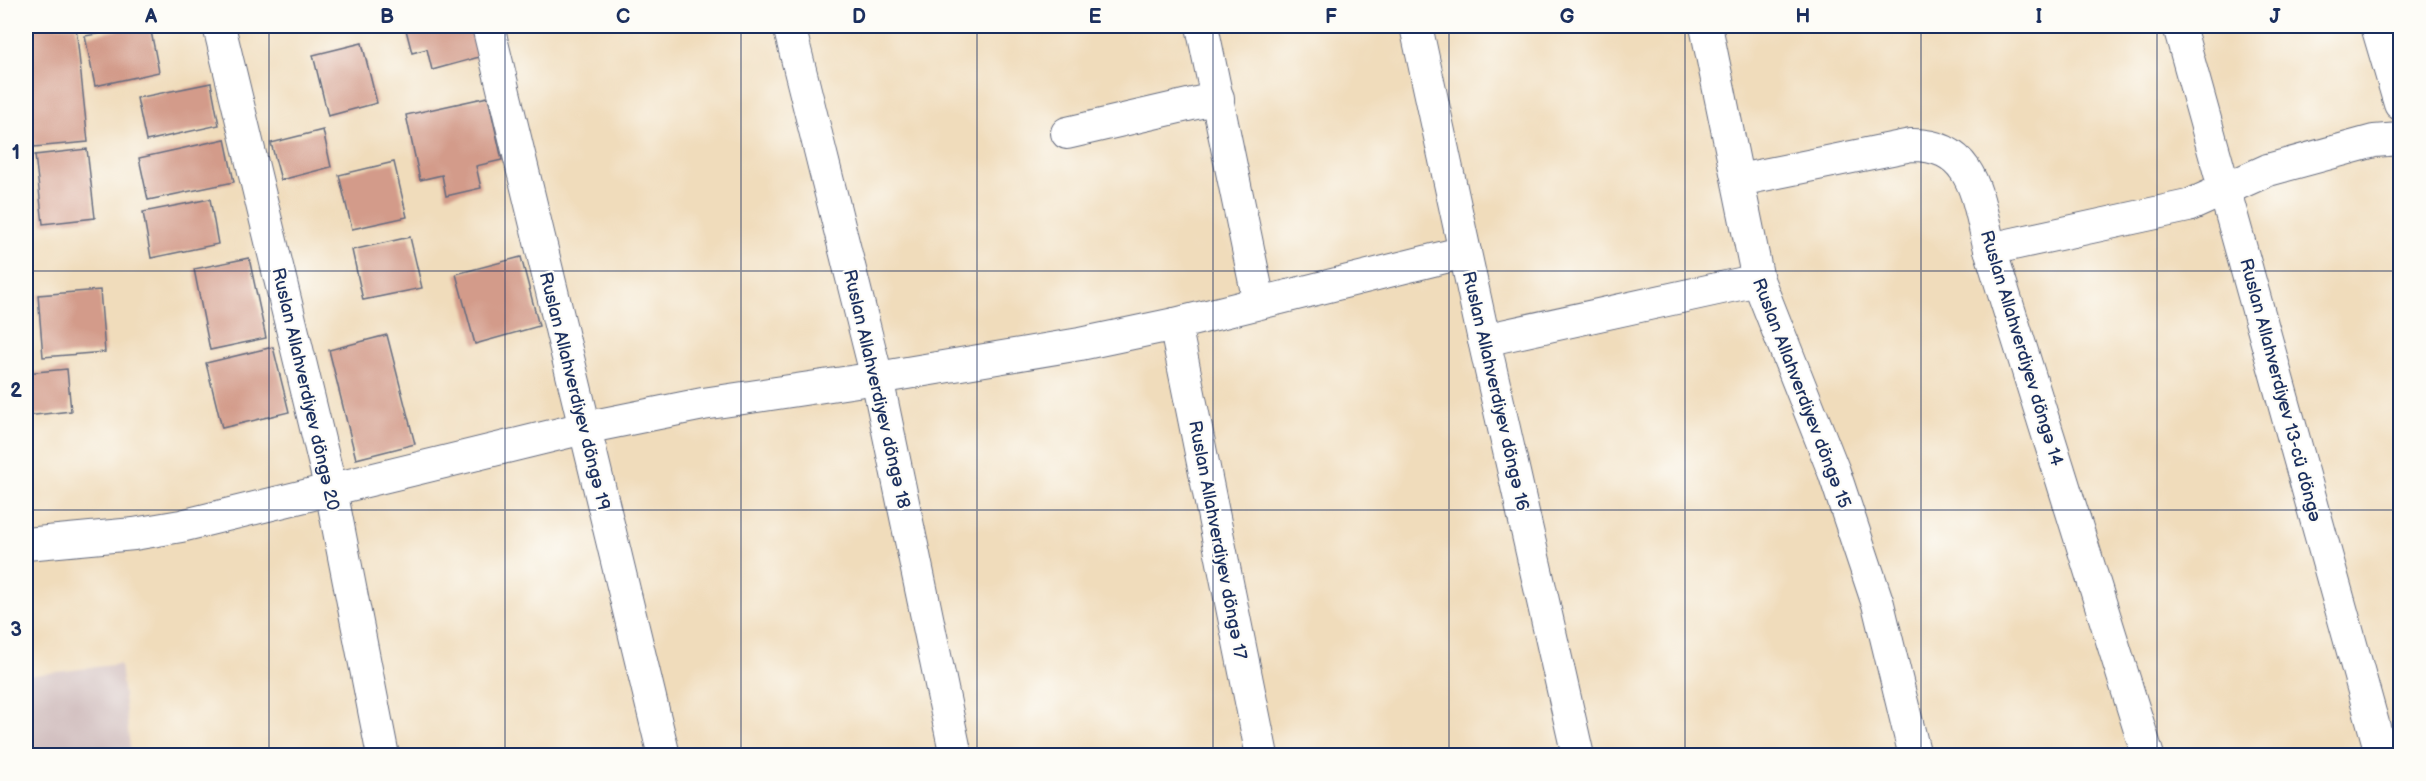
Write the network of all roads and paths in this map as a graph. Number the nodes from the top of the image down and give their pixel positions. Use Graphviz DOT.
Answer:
graph roads {
  1 [pos="219,26"];
  2 [pos="488,26"];
  3 [pos="789,26"];
  4 [pos="1202,26"];
  5 [pos="1416,26"];
  6 [pos="1706,26"];
  7 [pos="2179,26"];
  8 [pos="2377,26"];
  9 [pos="1218,98"];
  10 [pos="2400,104"];
  11 [pos="1067,134"];
  12 [pos="2400,139"];
  13 [pos="1739,180"];
  14 [pos="2226,190"];
  15 [pos="1990,249"];
  16 [pos="1465,252"];
  17 [pos="1758,280"];
  18 [pos="1259,302"];
  19 [pos="1175,324"];
  20 [pos="1484,340"];
  21 [pos="877,378"];
  22 [pos="584,428"];
  23 [pos="331,490"];
  24 [pos="26,544"];
  25 [pos="383,756"];
  26 [pos="664,756"];
  27 [pos="956,756"];
  28 [pos="1262,756"];
  29 [pos="1578,756"];
  30 [pos="1915,756"];
  31 [pos="2148,756"];
  32 [pos="2382,756"];
  1 -- 23 [label="street, Ruslan Allahverdiyev döngə 20"];
  2 -- 22 [label="street, Ruslan Allahverdiyev döngə 19"];
  3 -- 21 [label="street, Ruslan Allahverdiyev döngə 18"];
  4 -- 9 [label="street"];
  5 -- 16 [label="street, Ruslan Allahverdiyev döngə 16"];
  6 -- 13 [label="street, Ruslan Allahverdiyev döngə 15"];
  7 -- 14 [label="street, Ruslan Allahverdiyev 13-cü döngə"];
  8 -- 10 [label="street"];
  9 -- 11 [label="street"];
  9 -- 18 [label="street"];
  12 -- 14 [label="street"];
  13 -- 15 [label="street, Ruslan Allahverdiyev döngə 14"];
  13 -- 17 [label="street, Ruslan Allahverdiyev döngə 15"];
  14 -- 15 [label="street"];
  14 -- 32 [label="street, Ruslan Allahverdiyev 13-cü döngə"];
  15 -- 31 [label="street, Ruslan Allahverdiyev döngə 14"];
  16 -- 18 [label="street"];
  16 -- 20 [label="street, Ruslan Allahverdiyev döngə 16"];
  17 -- 20 [label="street"];
  17 -- 30 [label="street, Ruslan Allahverdiyev döngə 15"];
  18 -- 19 [label="street"];
  19 -- 21 [label="street"];
  19 -- 28 [label="street, Ruslan Allahverdiyev döngə 17"];
  20 -- 29 [label="street, Ruslan Allahverdiyev döngə 16"];
  21 -- 22 [label="street"];
  21 -- 27 [label="street, Ruslan Allahverdiyev döngə 18"];
  22 -- 23 [label="street"];
  22 -- 26 [label="street, Ruslan Allahverdiyev döngə 19"];
  23 -- 24 [label="street"];
  23 -- 25 [label="street, Ruslan Allahverdiyev döngə 20"];
}
